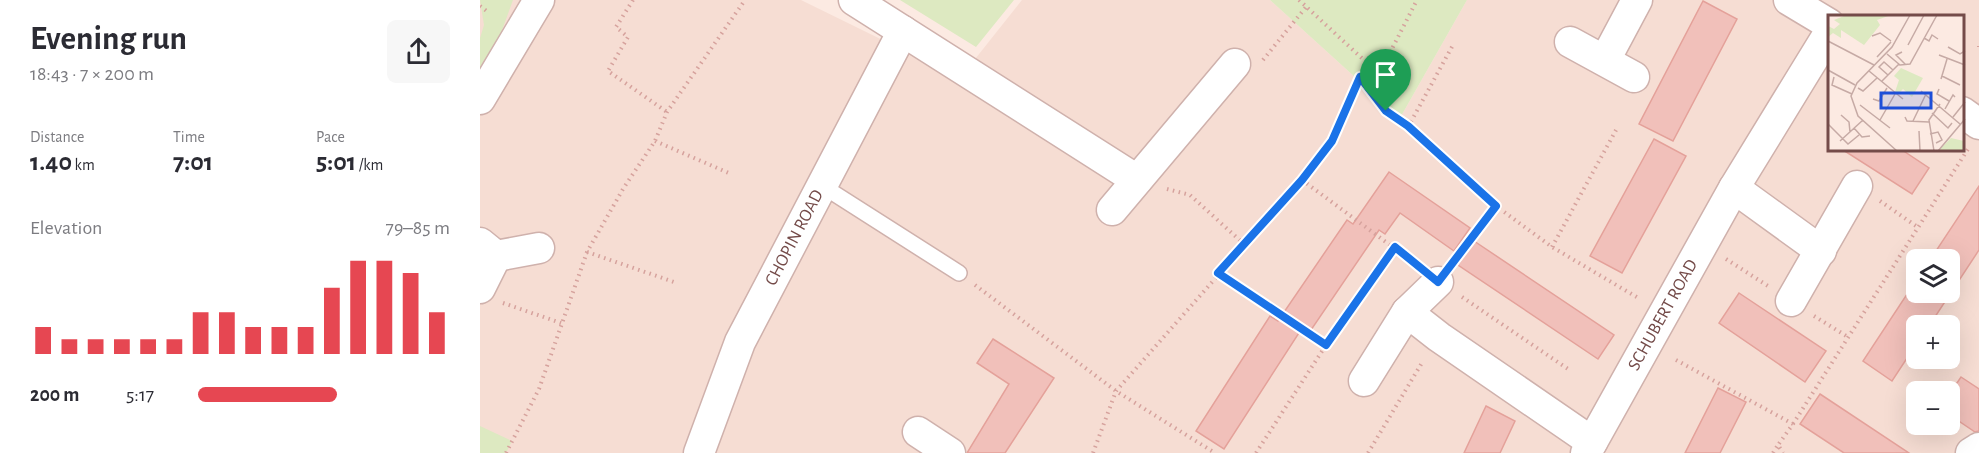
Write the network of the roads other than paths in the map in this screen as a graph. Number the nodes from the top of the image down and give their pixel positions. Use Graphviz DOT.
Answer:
graph roads {
  1 [pos="539,0"];
  2 [pos="854,0"];
  3 [pos="1637,0"];
  4 [pos="1789,0"];
  5 [pos="1828,23"];
  6 [pos="903,31"];
  7 [pos="1828,35"];
  8 [pos="1570,42"];
  9 [pos="1605,60"];
  10 [pos="1235,64"];
  11 [pos="1634,76"];
  12 [pos="480,99"];
  13 [pos="1964,116"];
  14 [pos="1974,136"];
  15 [pos="1137,180"];
  16 [pos="821,185"];
  17 [pos="1857,186"];
  18 [pos="1734,188"];
  19 [pos="1112,210"];
  20 [pos="539,248"];
  21 [pos="488,250"];
  22 [pos="1821,251"];
  23 [pos="959,273"];
  24 [pos="1438,282"];
  25 [pos="490,295"];
  26 [pos="1791,301"];
  27 [pos="1407,312"];
  28 [pos="1364,381"];
  29 [pos="918,432"];
  30 [pos="1589,447"];
  31 [pos="1979,448"];
  32 [pos="947,452"];
  33 [pos="699,453"];
  34 [pos="1971,453"];
  1 -- 12 [label="street"];
  2 -- 6 [label="street"];
  3 -- 9 [label="street"];
  4 -- 5 [label="street"];
  6 -- 15 [label="street"];
  6 -- 16 [label="street, CHOPIN ROAD"];
  7 -- 18 [label="street, SCHUBERT ROAD"];
  8 -- 9 [label="street"];
  9 -- 11 [label="street"];
  10 -- 15 [label="street"];
  13 -- 14 [label="street"];
  15 -- 19 [label="street"];
  16 -- 23 [label="lane"];
  16 -- 33 [label="street, CHOPIN ROAD"];
  17 -- 22 [label="street"];
  18 -- 22 [label="street"];
  18 -- 30 [label="street, SCHUBERT ROAD"];
  20 -- 21 [label="street"];
  21 -- 25 [label="street"];
  22 -- 26 [label="street"];
  24 -- 27 [label="street"];
  27 -- 28 [label="street"];
  27 -- 30 [label="street, SCHUBERT ROAD"];
  29 -- 32 [label="street"];
  31 -- 34 [label="street"];
}
